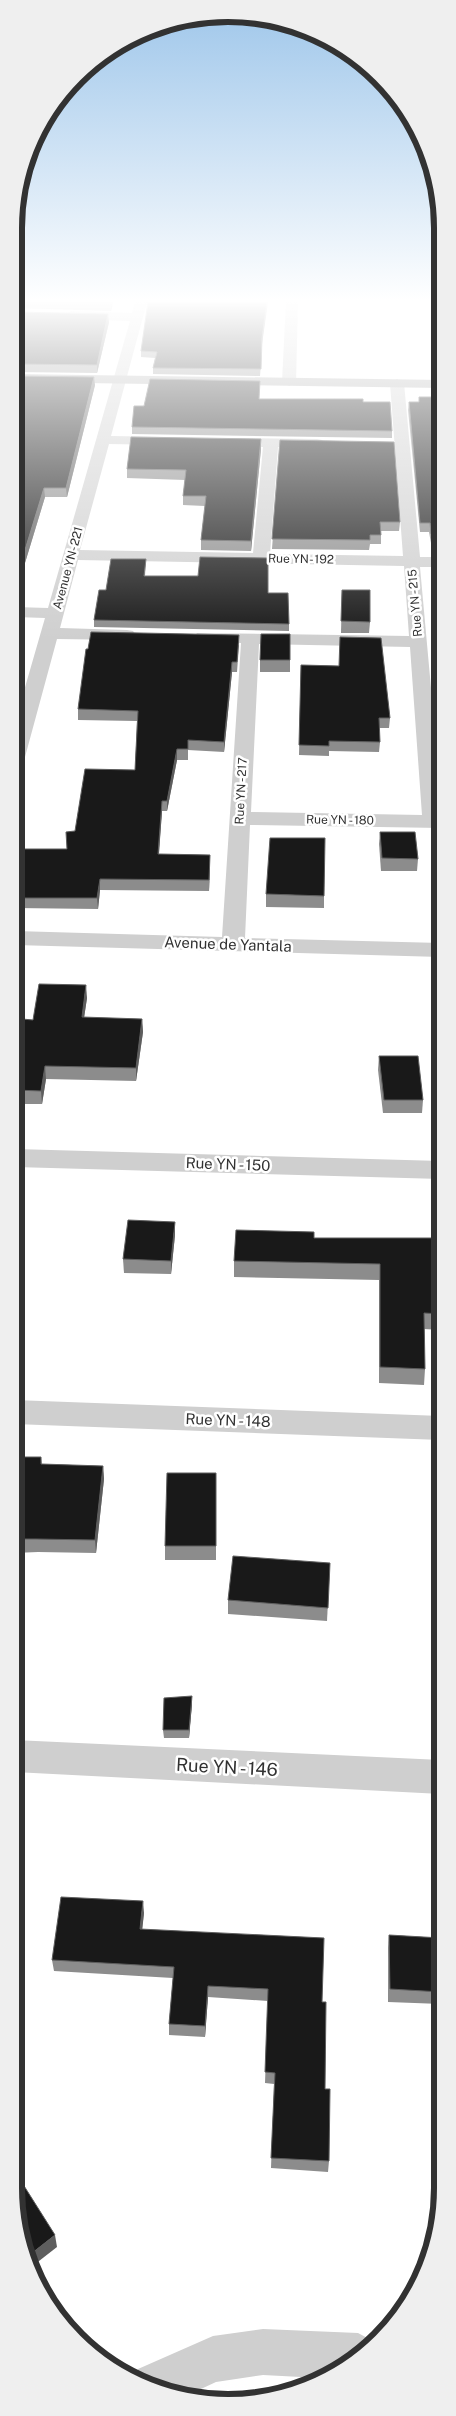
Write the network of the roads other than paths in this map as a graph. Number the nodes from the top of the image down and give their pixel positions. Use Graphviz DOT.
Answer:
graph roads {
  1 [pos="110,415"];
  2 [pos="400,415"];
  3 [pos="103,440"];
  4 [pos="182,441"];
  5 [pos="212,442"];
  6 [pos="271,443"];
  7 [pos="327,444"];
  8 [pos="383,444"];
  9 [pos="402,444"];
  10 [pos="71,554"];
  11 [pos="261,558"];
  12 [pos="412,561"];
  13 [pos="434,562"];
  14 [pos="22,612"];
  15 [pos="55,613"];
  16 [pos="50,633"];
  17 [pos="140,635"];
  18 [pos="190,636"];
  19 [pos="250,638"];
  20 [pos="419,642"];
  21 [pos="22,732"];
  22 [pos="434,792"];
  23 [pos="239,818"];
  24 [pos="434,822"];
  25 [pos="22,938"];
  26 [pos="233,944"];
  27 [pos="434,950"];
  28 [pos="22,1158"];
  29 [pos="434,1170"];
  30 [pos="22,1412"];
  31 [pos="434,1428"];
  32 [pos="22,1756"];
  33 [pos="434,1778"];
  34 [pos="347,2356"];
  35 [pos="162,2383"];
  1 -- 3 [label="street, Avenue YN- 221"];
  2 -- 9 [label="street, Rue YN - 215"];
  3 -- 4 [label="street"];
  3 -- 10 [label="street, Avenue YN- 221"];
  5 -- 6 [label="street"];
  6 -- 7 [label="street"];
  6 -- 11 [label="street"];
  8 -- 9 [label="street"];
  9 -- 12 [label="street, Rue YN - 215"];
  10 -- 11 [label="street, Rue YN- 192"];
  10 -- 15 [label="street, Avenue YN- 221"];
  11 -- 12 [label="street, Rue YN- 192"];
  12 -- 13 [label="street, Rue YN- 192"];
  12 -- 20 [label="street, Rue YN - 215"];
  14 -- 15 [label="street"];
  15 -- 16 [label="street, Avenue YN- 221"];
  16 -- 17 [label="street"];
  16 -- 21 [label="street, Avenue YN- 221"];
  18 -- 19 [label="street"];
  19 -- 20 [label="street"];
  19 -- 23 [label="street, Rue YN - 217"];
  20 -- 22 [label="street, Rue YN - 215"];
  23 -- 24 [label="street, Rue YN - 180"];
  23 -- 26 [label="street, Rue YN - 217"];
  25 -- 26 [label="street, Avenue de Yantala"];
  26 -- 27 [label="street, Avenue de Yantala"];
  28 -- 29 [label="street, Rue YN - 150"];
  30 -- 31 [label="street, Rue YN - 148"];
  32 -- 33 [label="street, Rue YN - 146"];
  34 -- 35 [label="street"];
}
